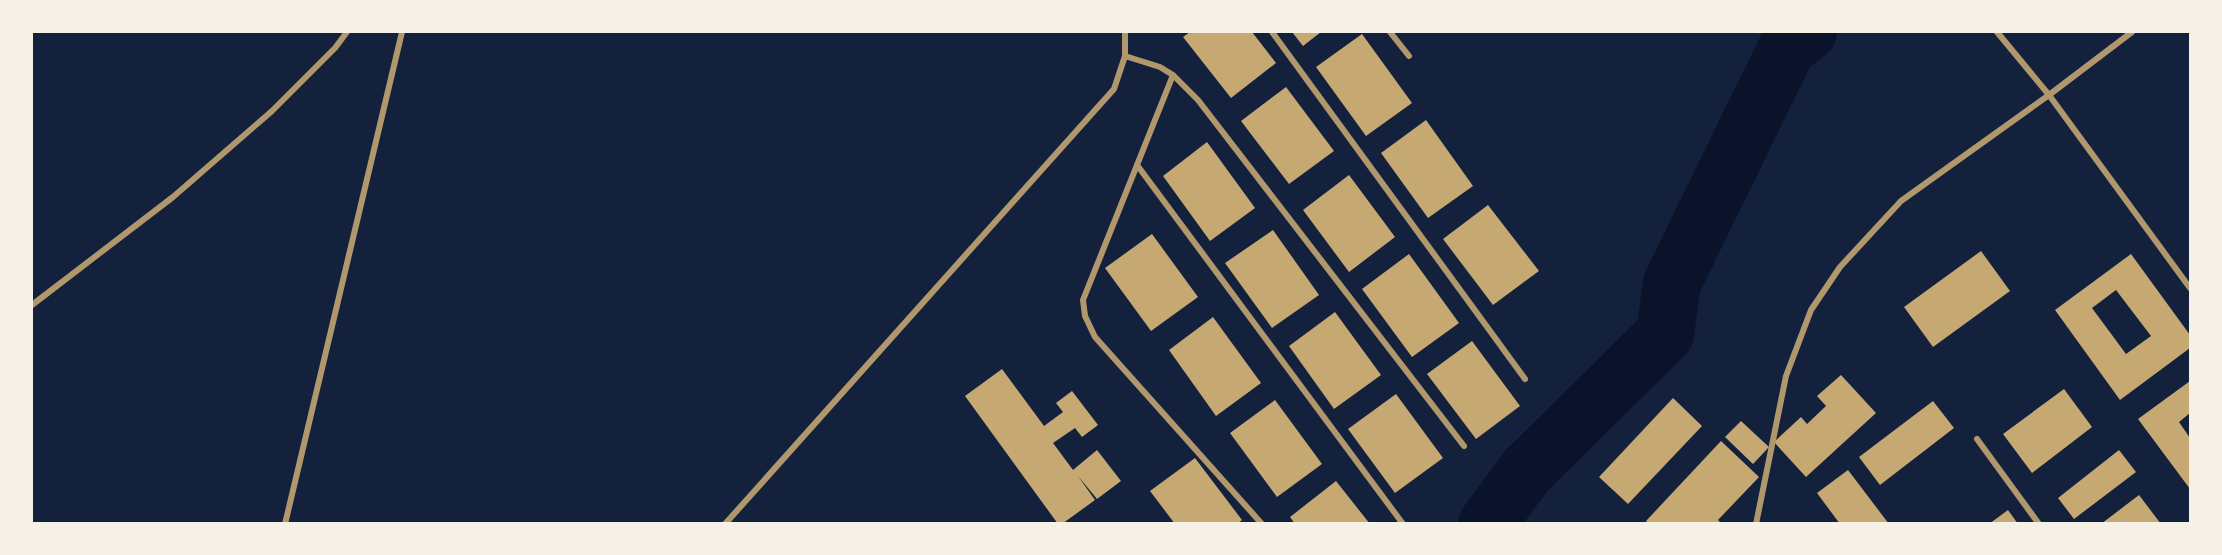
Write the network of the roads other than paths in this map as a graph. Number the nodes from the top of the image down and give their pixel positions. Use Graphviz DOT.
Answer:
graph roads {
  1 [pos="347,32"];
  2 [pos="402,32"];
  3 [pos="1125,32"];
  4 [pos="1272,32"];
  5 [pos="1390,32"];
  6 [pos="1997,32"];
  7 [pos="2132,32"];
  8 [pos="1125,56"];
  9 [pos="1409,56"];
  10 [pos="1173,75"];
  11 [pos="2049,94"];
  12 [pos="1137,165"];
  13 [pos="2190,288"];
  14 [pos="32,305"];
  15 [pos="1525,379"];
  16 [pos="1977,439"];
  17 [pos="1464,446"];
  18 [pos="285,524"];
  19 [pos="725,524"];
  20 [pos="1262,524"];
  21 [pos="1403,524"];
  22 [pos="1756,524"];
  23 [pos="2039,524"];
  1 -- 14 [label="street"];
  2 -- 18 [label="street"];
  3 -- 8 [label="street"];
  4 -- 15 [label="street"];
  5 -- 9 [label="street"];
  6 -- 11 [label="street"];
  7 -- 11 [label="street"];
  8 -- 10 [label="street"];
  8 -- 19 [label="street"];
  10 -- 12 [label="street"];
  10 -- 17 [label="street"];
  11 -- 13 [label="street"];
  11 -- 22 [label="street"];
  12 -- 20 [label="street"];
  12 -- 21 [label="street"];
  16 -- 23 [label="street"];
}
